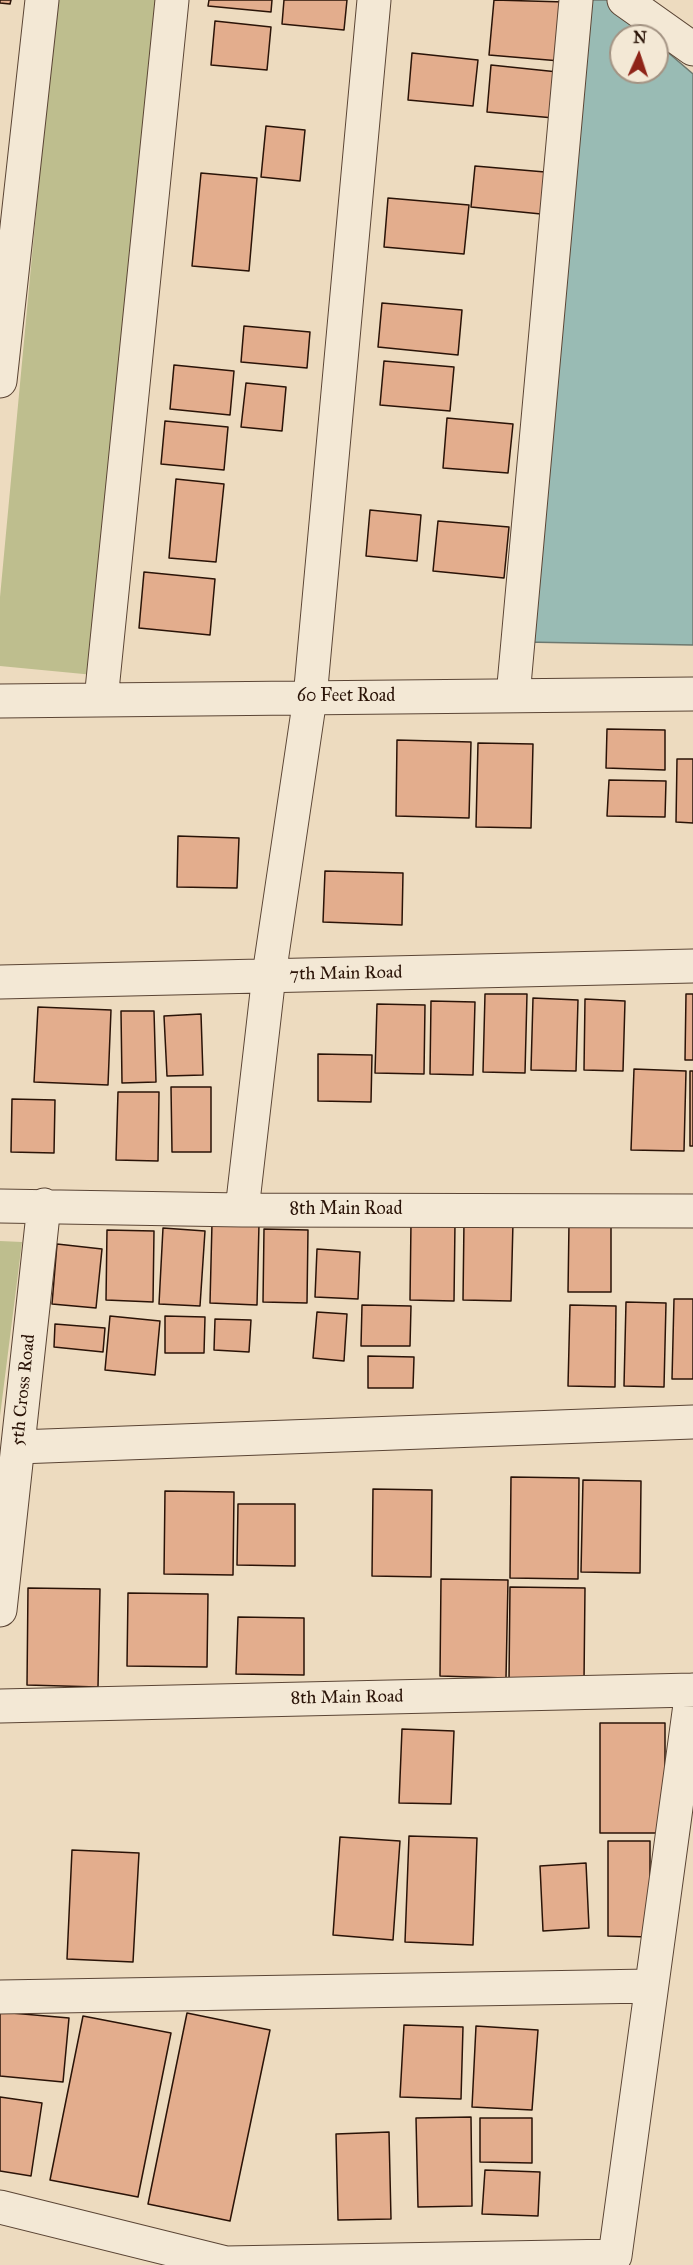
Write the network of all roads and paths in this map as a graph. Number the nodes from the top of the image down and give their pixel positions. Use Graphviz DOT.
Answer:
graph roads {
  1 [pos="42,0"];
  2 [pos="172,0"];
  3 [pos="375,0"];
  4 [pos="576,0"];
  5 [pos="624,0"];
  6 [pos="693,50"];
  7 [pos="0,381"];
  8 [pos="693,694"];
  9 [pos="513,696"];
  10 [pos="310,698"];
  11 [pos="101,700"];
  12 [pos="0,701"];
  13 [pos="693,966"];
  14 [pos="270,975"];
  15 [pos="0,982"];
  16 [pos="44,1205"];
  17 [pos="0,1206"];
  18 [pos="242,1210"];
  19 [pos="693,1210"];
  20 [pos="693,1422"];
  21 [pos="18,1447"];
  22 [pos="0,1610"];
  23 [pos="692,1690"];
  24 [pos="0,1706"];
  25 [pos="650,1986"];
  26 [pos="0,1997"];
  27 [pos="0,2207"];
  28 [pos="614,2260"];
  29 [pos="406,2262"];
  30 [pos="225,2264"];
  1 -- 7 [label="street"];
  2 -- 11 [label="street"];
  3 -- 10 [label="street"];
  4 -- 9 [label="street"];
  5 -- 6 [label="street"];
  8 -- 9 [label="street, 60 Feet Road"];
  9 -- 10 [label="street, 60 Feet Road"];
  10 -- 11 [label="street, 60 Feet Road"];
  10 -- 14 [label="street"];
  11 -- 12 [label="street, 60 Feet Road"];
  13 -- 14 [label="street, 7th Main Road"];
  14 -- 15 [label="street, 7th Main Road"];
  14 -- 18 [label="street"];
  16 -- 17 [label="street, 8th Main Road"];
  16 -- 18 [label="street, 8th Main Road"];
  16 -- 21 [label="street, 5th Cross Road"];
  18 -- 19 [label="street, 8th Main Road"];
  20 -- 21 [label="street"];
  21 -- 22 [label="street, 5th Cross Road"];
  23 -- 24 [label="street, 8th Main Road"];
  23 -- 25 [label="street"];
  25 -- 26 [label="street"];
  25 -- 28 [label="street"];
  27 -- 30 [label="street"];
  28 -- 29 [label="street"];
  29 -- 30 [label="street"];
}
